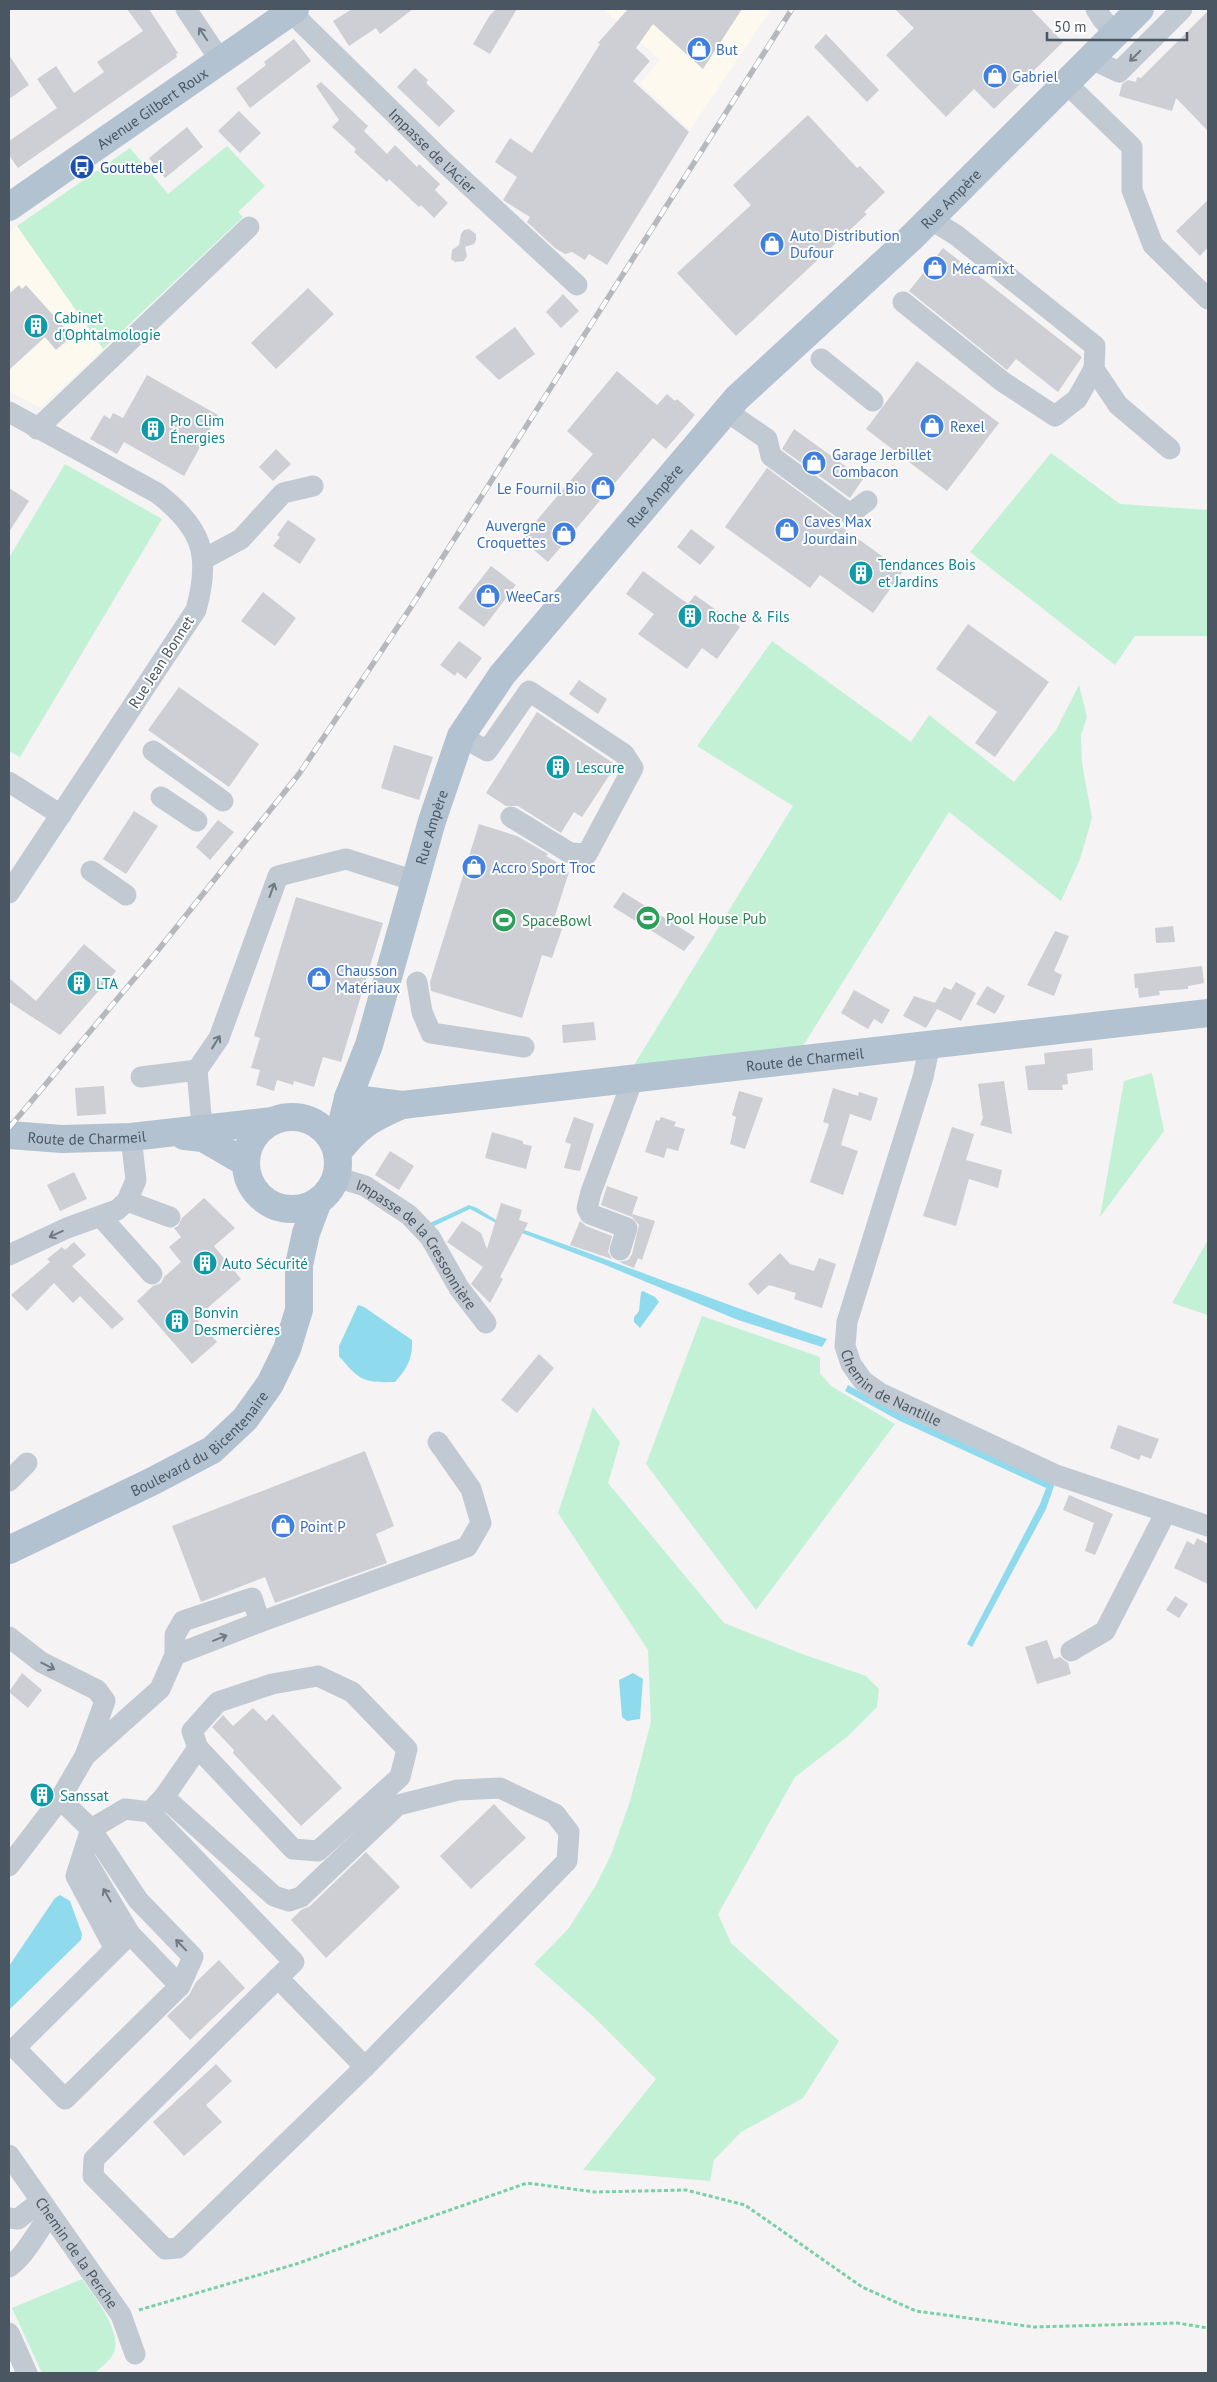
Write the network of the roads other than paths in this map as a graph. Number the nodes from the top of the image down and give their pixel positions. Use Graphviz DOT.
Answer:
graph roads {
  1 [pos="186,9"];
  2 [pos="1096,9"];
  3 [pos="1140,9"];
  4 [pos="1182,9"];
  5 [pos="293,10"];
  6 [pos="1116,33"];
  7 [pos="1091,59"];
  8 [pos="220,60"];
  9 [pos="1066,83"];
  10 [pos="9,207"];
  11 [pos="930,220"];
  12 [pos="249,227"];
  13 [pos="577,285"];
  14 [pos="1208,299"];
  15 [pos="902,302"];
  16 [pos="821,359"];
  17 [pos="1094,369"];
  18 [pos="873,401"];
  19 [pos="9,412"];
  20 [pos="726,412"];
  21 [pos="37,429"];
  22 [pos="1170,449"];
  23 [pos="313,486"];
  24 [pos="867,501"];
  25 [pos="204,559"];
  26 [pos="502,675"];
  27 [pos="529,691"];
  28 [pos="461,736"];
  29 [pos="153,751"];
  30 [pos="9,782"];
  31 [pos="161,797"];
  32 [pos="223,801"];
  33 [pos="61,814"];
  34 [pos="511,817"];
  35 [pos="197,821"];
  36 [pos="90,871"];
  37 [pos="415,881"];
  38 [pos="9,893"];
  39 [pos="126,895"];
  40 [pos="417,982"];
  41 [pos="1208,1012"];
  42 [pos="930,1044"];
  43 [pos="524,1047"];
  44 [pos="363,1059"];
  45 [pos="197,1070"];
  46 [pos="141,1078"];
  47 [pos="633,1079"];
  48 [pos="348,1098"];
  49 [pos="402,1105"];
  50 [pos="306,1119"];
  51 [pos="273,1121"];
  52 [pos="203,1133"];
  53 [pos="9,1135"];
  54 [pos="131,1136"];
  55 [pos="337,1159"];
  56 [pos="246,1163"];
  57 [pos="127,1201"];
  58 [pos="318,1201"];
  59 [pos="279,1208"];
  60 [pos="101,1217"];
  61 [pos="170,1217"];
  62 [pos="620,1250"];
  63 [pos="9,1255"];
  64 [pos="299,1265"];
  65 [pos="152,1274"];
  66 [pos="486,1323"];
  67 [pos="438,1442"];
  68 [pos="27,1463"];
  69 [pos="9,1481"];
  70 [pos="1166,1512"];
  71 [pos="1208,1526"];
  72 [pos="9,1550"];
  73 [pos="260,1622"];
  74 [pos="9,1637"];
  75 [pos="175,1645"];
  76 [pos="1071,1651"];
  77 [pos="198,1748"];
  78 [pos="85,1756"];
  79 [pos="60,1799"];
  80 [pos="157,1804"];
  81 [pos="91,1829"];
  82 [pos="9,1866"];
  83 [pos="123,1942"];
  84 [pos="278,1978"];
  85 [pos="180,1986"];
  86 [pos="365,2067"];
  87 [pos="9,2155"];
  88 [pos="46,2208"];
  89 [pos="9,2218"];
  90 [pos="9,2267"];
  91 [pos="9,2333"];
  92 [pos="135,2354"];
  93 [pos="27,2373"];
  8 -- 1 [label="street, one-way"];
  2 -- 6 [label="street"];
  3 -- 6 [label="main road, Rue Ampère"];
  4 -- 7 [label="street, one-way"];
  5 -- 8 [label="main road, Avenue Gilbert Roux"];
  5 -- 13 [label="street, Impasse de l'Acier"];
  6 -- 7 [label="main road, Rue Ampère"];
  7 -- 9 [label="main road, Rue Ampère"];
  8 -- 10 [label="main road, Avenue Gilbert Roux"];
  9 -- 11 [label="main road, Rue Ampère"];
  9 -- 14 [label="street"];
  11 -- 17 [label="street"];
  11 -- 20 [label="main road, Rue Ampère"];
  12 -- 21 [label="street"];
  15 -- 17 [label="street"];
  16 -- 18 [label="street"];
  17 -- 22 [label="street"];
  19 -- 21 [label="street, Rue Jean Bonnet"];
  20 -- 24 [label="street"];
  20 -- 26 [label="main road, Rue Ampère"];
  21 -- 25 [label="street, Rue Jean Bonnet"];
  23 -- 25 [label="street"];
  25 -- 33 [label="street, Rue Jean Bonnet"];
  26 -- 27 [label="street"];
  26 -- 28 [label="main road, Rue Ampère"];
  27 -- 28 [label="street"];
  27 -- 34 [label="street"];
  28 -- 37 [label="main road, Rue Ampère"];
  29 -- 32 [label="street"];
  30 -- 33 [label="street"];
  31 -- 35 [label="street"];
  33 -- 38 [label="street, Rue Jean Bonnet"];
  36 -- 39 [label="street"];
  37 -- 44 [label="main road, Rue Ampère"];
  45 -- 37 [label="street, one-way"];
  40 -- 43 [label="street"];
  41 -- 42 [label="main road, Route de Charmeil"];
  42 -- 47 [label="main road, Route de Charmeil"];
  42 -- 70 [label="street, Chemin de Nantille"];
  44 -- 48 [label="main road, Rue Ampère"];
  44 -- 49 [label="main road"];
  45 -- 46 [label="street"];
  45 -- 52 [label="street"];
  47 -- 49 [label="main road, Route de Charmeil"];
  47 -- 62 [label="street"];
  48 -- 49 [label="main road, Route de Charmeil"];
  48 -- 50 [label="main road"];
  48 -- 55 [label="main road, Rue Ampère"];
  49 -- 55 [label="main road, Route de Charmeil"];
  50 -- 51 [label="main road"];
  50 -- 55 [label="main road"];
  51 -- 52 [label="main road, Route de Charmeil"];
  51 -- 56 [label="main road"];
  52 -- 54 [label="main road, Route de Charmeil"];
  52 -- 56 [label="main road"];
  53 -- 54 [label="main road, Route de Charmeil"];
  54 -- 57 [label="street"];
  55 -- 58 [label="main road"];
  55 -- 66 [label="street, Impasse de la Cressonnière"];
  56 -- 59 [label="main road"];
  57 -- 60 [label="street"];
  57 -- 61 [label="street"];
  58 -- 59 [label="main road"];
  58 -- 64 [label="main road, Boulevard du Bicentenaire"];
  59 -- 64 [label="main road, Boulevard du Bicentenaire"];
  60 -- 63 [label="street, one-way"];
  60 -- 65 [label="street"];
  64 -- 72 [label="main road, Boulevard du Bicentenaire"];
  67 -- 73 [label="street"];
  68 -- 69 [label="street"];
  70 -- 71 [label="street, Chemin de Nantille"];
  70 -- 76 [label="street"];
  75 -- 73 [label="street, one-way"];
  73 -- 75 [label="street"];
  74 -- 78 [label="street, one-way"];
  75 -- 78 [label="street"];
  77 -- 77 [label="street"];
  77 -- 80 [label="street"];
  78 -- 79 [label="street"];
  79 -- 81 [label="street"];
  79 -- 82 [label="street"];
  80 -- 81 [label="street"];
  80 -- 84 [label="street"];
  80 -- 86 [label="street"];
  81 -- 83 [label="street"];
  85 -- 81 [label="street, one-way"];
  83 -- 85 [label="street"];
  83 -- 85 [label="street"];
  84 -- 86 [label="street"];
  84 -- 86 [label="street"];
  87 -- 88 [label="street, Chemin de la Perche"];
  88 -- 89 [label="street"];
  88 -- 90 [label="street"];
  88 -- 92 [label="street, Chemin de la Perche"];
  91 -- 93 [label="street"];
}
